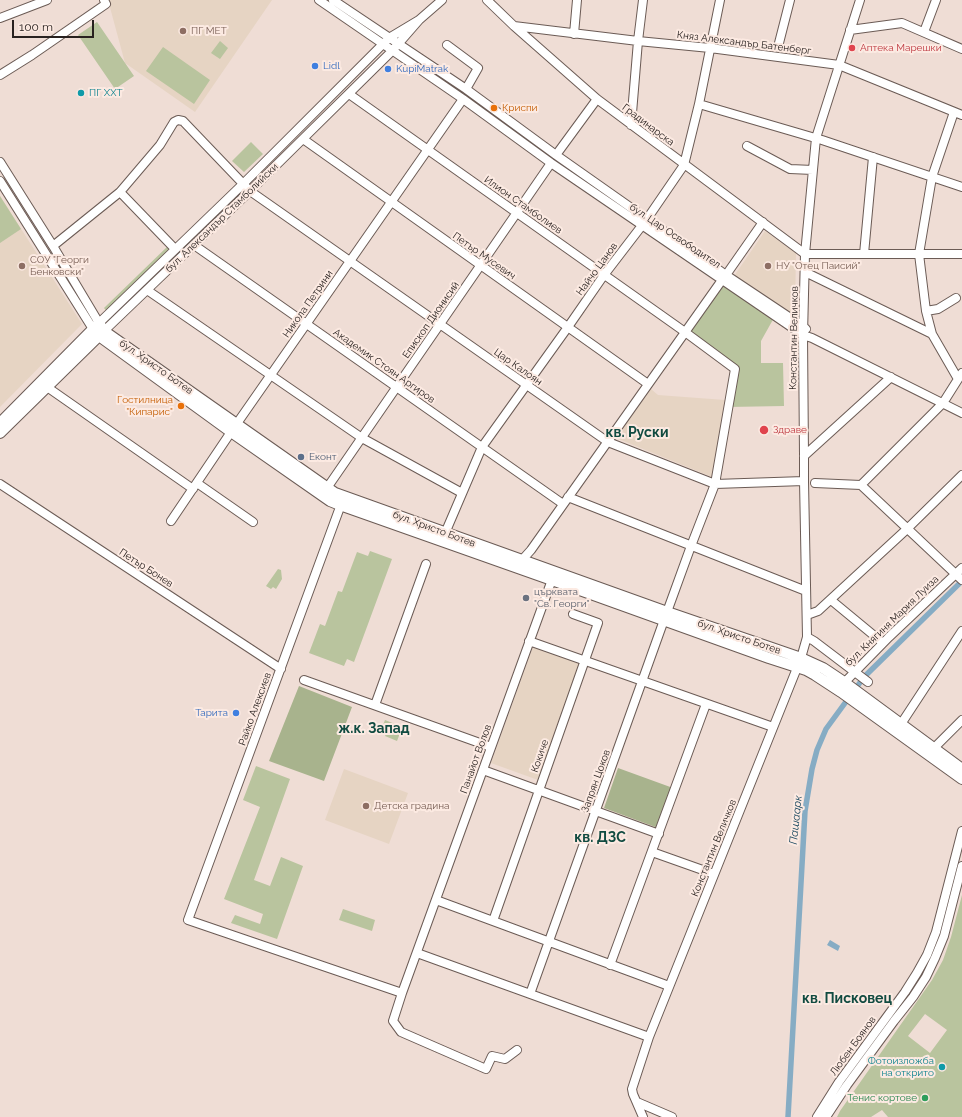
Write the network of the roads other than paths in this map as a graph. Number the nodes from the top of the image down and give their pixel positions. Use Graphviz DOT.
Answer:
graph roads {
  1 [pos="47,0"];
  2 [pos="318,0"];
  3 [pos="333,0"];
  4 [pos="442,0"];
  5 [pos="487,0"];
  6 [pos="577,0"];
  7 [pos="643,0"];
  8 [pos="720,0"];
  9 [pos="790,0"];
  10 [pos="860,0"];
  11 [pos="936,0"];
  12 [pos="105,2"];
  13 [pos="0,18"];
  14 [pos="420,20"];
  15 [pos="514,26"];
  16 [pos="850,30"];
  17 [pos="924,32"];
  18 [pos="574,34"];
  19 [pos="638,41"];
  20 [pos="386,42"];
  21 [pos="779,43"];
  22 [pos="398,44"];
  23 [pos="447,45"];
  24 [pos="710,48"];
  25 [pos="962,49"];
  26 [pos="392,51"];
  27 [pos="839,65"];
  28 [pos="0,75"];
  29 [pos="466,89"];
  30 [pos="351,95"];
  31 [pos="463,99"];
  32 [pos="597,99"];
  33 [pos="699,104"];
  34 [pos="958,113"];
  35 [pos="631,125"];
  36 [pos="816,138"];
  37 [pos="306,141"];
  38 [pos="747,146"];
  39 [pos="428,150"];
  40 [pos="556,155"];
  41 [pos="873,157"];
  42 [pos="0,162"];
  43 [pos="551,163"];
  44 [pos="684,165"];
  45 [pos="813,170"];
  46 [pos="932,177"];
  47 [pos="0,181"];
  48 [pos="243,184"];
  49 [pos="962,187"];
  50 [pos="250,191"];
  51 [pos="120,192"];
  52 [pos="392,202"];
  53 [pos="517,213"];
  54 [pos="644,222"];
  55 [pos="763,222"];
  56 [pos="194,245"];
  57 [pos="53,246"];
  58 [pos="175,249"];
  59 [pos="805,254"];
  60 [pos="864,254"];
  61 [pos="919,254"];
  62 [pos="962,254"];
  63 [pos="351,261"];
  64 [pos="480,265"];
  65 [pos="805,272"];
  66 [pos="604,275"];
  67 [pos="725,275"];
  68 [pos="147,290"];
  69 [pos="956,298"];
  70 [pos="926,311"];
  71 [pos="804,312"];
  72 [pos="791,318"];
  73 [pos="307,324"];
  74 [pos="440,324"];
  75 [pos="568,327"];
  76 [pos="99,330"];
  77 [pos="804,331"];
  78 [pos="685,332"];
  79 [pos="932,334"];
  80 [pos="271,376"];
  81 [pos="960,376"];
  82 [pos="891,377"];
  83 [pos="648,384"];
  84 [pos="526,385"];
  85 [pos="47,387"];
  86 [pos="396,387"];
  87 [pos="943,403"];
  88 [pos="962,414"];
  89 [pos="0,423"];
  90 [pos="234,428"];
  91 [pos="0,433"];
  92 [pos="362,438"];
  93 [pos="608,442"];
  94 [pos="482,447"];
  95 [pos="804,456"];
  96 [pos="962,475"];
  97 [pos="804,481"];
  98 [pos="815,483"];
  99 [pos="0,484"];
  100 [pos="329,484"];
  101 [pos="715,484"];
  102 [pos="861,485"];
  103 [pos="195,486"];
  104 [pos="462,492"];
  105 [pos="342,501"];
  106 [pos="566,501"];
  107 [pos="171,521"];
  108 [pos="253,522"];
  109 [pos="907,530"];
  110 [pos="444,537"];
  111 [pos="691,546"];
  112 [pos="522,560"];
  113 [pos="426,564"];
  114 [pos="962,568"];
  115 [pos="956,573"];
  116 [pos="553,576"];
  117 [pos="962,580"];
  118 [pos="806,591"];
  119 [pos="831,600"];
  120 [pos="573,614"];
  121 [pos="807,615"];
  122 [pos="665,616"];
  123 [pos="962,631"];
  124 [pos="811,639"];
  125 [pos="529,641"];
  126 [pos="883,643"];
  127 [pos="584,660"];
  128 [pos="799,662"];
  129 [pos="281,669"];
  130 [pos="855,672"];
  131 [pos="304,680"];
  132 [pos="642,681"];
  133 [pos="867,682"];
  134 [pos="843,687"];
  135 [pos="855,696"];
  136 [pos="706,704"];
  137 [pos="375,705"];
  138 [pos="962,720"];
  139 [pos="901,724"];
  140 [pos="773,727"];
  141 [pos="491,747"];
  142 [pos="934,748"];
  143 [pos="483,770"];
  144 [pos="960,771"];
  145 [pos="962,788"];
  146 [pos="539,790"];
  147 [pos="596,811"];
  148 [pos="962,831"];
  149 [pos="658,834"];
  150 [pos="652,852"];
  151 [pos="962,866"];
  152 [pos="714,874"];
  153 [pos="436,900"];
  154 [pos="493,921"];
  155 [pos="549,942"];
  156 [pos="417,953"];
  157 [pos="610,965"];
  158 [pos="669,986"];
  159 [pos="402,993"];
  160 [pos="530,994"];
  161 [pos="887,1016"];
  162 [pos="894,1021"];
  163 [pos="649,1037"];
  164 [pos="516,1050"];
  165 [pos="637,1102"];
  166 [pos="643,1117"];
  167 [pos="672,1117"];
  168 [pos="817,1117"];
  169 [pos="826,1117"];
  1 -- 13 [label="street"];
  2 -- 20 [label="street"];
  3 -- 20 [label="street"];
  4 -- 14 [label="street, бул. Александър Стамболийски"];
  5 -- 15 [label="street, Градинарска"];
  6 -- 18 [label="street"];
  7 -- 19 [label="street"];
  8 -- 24 [label="street, Найчо Цанов"];
  9 -- 21 [label="street"];
  10 -- 16 [label="street, Константин Величков"];
  11 -- 17 [label="street"];
  12 -- 28 [label="street"];
  14 -- 20 [label="street, бул. Александър Стамболийски"];
  14 -- 22 [label="street, бул. Александър Стамболийски"];
  15 -- 18 [label="street, Княз Александър Батенберг"];
  15 -- 32 [label="street, Градинарска"];
  16 -- 17 [label="street"];
  16 -- 27 [label="street, Константин Величков"];
  17 -- 25 [label="street"];
  18 -- 19 [label="street, Княз Александър Батенберг"];
  19 -- 24 [label="street, Княз Александър Батенберг"];
  19 -- 35 [label="street"];
  20 -- 22 [label="street, бул. Цар Освободител"];
  20 -- 26 [label="street, бул. Цар Освободител"];
  20 -- 48 [label="street, бул. Александър Стамболийски"];
  22 -- 26 [label="street, бул. Александър Стамболийски"];
  22 -- 29 [label="street, бул. Цар Освободител"];
  23 -- 29 [label="street"];
  24 -- 27 [label="street, Княз Александър Батенберг"];
  24 -- 33 [label="street, Найчо Цанов"];
  26 -- 30 [label="street, бул. Александър Стамболийски"];
  26 -- 31 [label="street, бул. Цар Освободител"];
  27 -- 34 [label="street, Княз Александър Батенберг"];
  27 -- 36 [label="street, Константин Величков"];
  29 -- 40 [label="street, бул. Цар Освободител"];
  30 -- 37 [label="street, бул. Александър Стамболийски"];
  30 -- 39 [label="street, Илион Стамболиев"];
  31 -- 39 [label="street, Никола Петрини"];
  31 -- 43 [label="street, бул. Цар Освободител"];
  32 -- 35 [label="street, Градинарска"];
  32 -- 40 [label="street"];
  33 -- 36 [label="street"];
  33 -- 44 [label="street, Найчо Цанов"];
  34 -- 46 [label="street"];
  35 -- 44 [label="street, Градинарска"];
  36 -- 41 [label="street"];
  36 -- 45 [label="street, Константин Величков"];
  37 -- 50 [label="street, бул. Александър Стамболийски"];
  37 -- 52 [label="street, Петър Мусевич"];
  38 -- 45 [label="street"];
  39 -- 52 [label="street, Никола Петрини"];
  39 -- 53 [label="street, Илион Стамболиев"];
  40 -- 54 [label="street, бул. Цар Освободител"];
  41 -- 46 [label="street"];
  41 -- 60 [label="street"];
  42 -- 57 [label="street, бул. Христо Ботев"];
  43 -- 53 [label="street, Епископ Дионисий"];
  43 -- 54 [label="street, бул. Цар Освободител"];
  44 -- 54 [label="street, Найчо Цанов"];
  44 -- 55 [label="street, Градинарска"];
  45 -- 59 [label="street, Константин Величков"];
  46 -- 49 [label="street"];
  46 -- 61 [label="street"];
  47 -- 76 [label="street, бул. Христо Ботев"];
  48 -- 50 [label="street, Цар Калоян"];
  48 -- 51 [label="street, Цар Калоян"];
  48 -- 58 [label="street, бул. Александър Стамболийски"];
  50 -- 56 [label="street, бул. Александър Стамболийски"];
  50 -- 63 [label="street, Цар Калоян"];
  51 -- 57 [label="street"];
  51 -- 58 [label="street"];
  52 -- 63 [label="street, Никола Петрини"];
  52 -- 64 [label="street, Петър Мусевич"];
  53 -- 64 [label="street, Епископ Дионисий"];
  53 -- 66 [label="street, Илион Стамболиев"];
  54 -- 66 [label="street, Найчо Цанов"];
  54 -- 67 [label="street, бул. Цар Освободител"];
  55 -- 59 [label="street, Градинарска"];
  55 -- 67 [label="street"];
  56 -- 68 [label="street, бул. Александър Стамболийски"];
  56 -- 73 [label="street, Академик Стоян Аргиров"];
  57 -- 76 [label="street, бул. Христо Ботев"];
  58 -- 76 [label="street, бул. Александър Стамболийски"];
  59 -- 60 [label="street"];
  59 -- 65 [label="street, Константин Величков"];
  60 -- 61 [label="street"];
  61 -- 62 [label="street"];
  61 -- 70 [label="street"];
  63 -- 73 [label="street, Никола Петрини"];
  63 -- 74 [label="street, Цар Калоян"];
  64 -- 74 [label="street, Епископ Дионисий"];
  64 -- 75 [label="street, Петър Мусевич"];
  65 -- 71 [label="street, Константин Величков"];
  65 -- 79 [label="street"];
  66 -- 75 [label="street, Найчо Цанов"];
  66 -- 78 [label="street, Илион Стамболиев"];
  67 -- 72 [label="street, бул. Цар Освободител"];
  67 -- 77 [label="street, бул. Цар Освободител"];
  67 -- 78 [label="street"];
  68 -- 76 [label="street, бул. Александър Стамболийски"];
  68 -- 80 [label="street"];
  69 -- 70 [label="street"];
  70 -- 79 [label="street"];
  71 -- 72 [label="street"];
  71 -- 77 [label="street, Константин Величков"];
  72 -- 77 [label="street, бул. Цар Освободител"];
  73 -- 80 [label="street, Никола Петрини"];
  73 -- 86 [label="street, Академик Стоян Аргиров"];
  74 -- 84 [label="street, Цар Калоян"];
  74 -- 86 [label="street, Епископ Дионисий"];
  75 -- 83 [label="street, Петър Мусевич"];
  75 -- 84 [label="street, Найчо Цанов"];
  76 -- 85 [label="main road, бул. Александър Стамболийски"];
  76 -- 89 [label="main road, бул. Александър Стамболийски"];
  76 -- 90 [label="main road, бул. Христо Ботев"];
  77 -- 82 [label="street"];
  77 -- 95 [label="street, Константин Величков"];
  78 -- 83 [label="street"];
  78 -- 101 [label="street, Илион Стамболиев"];
  79 -- 81 [label="street"];
  80 -- 90 [label="street, Никола Петрини"];
  80 -- 92 [label="street"];
  81 -- 87 [label="street"];
  82 -- 87 [label="street"];
  82 -- 95 [label="street"];
  83 -- 93 [label="street"];
  84 -- 93 [label="street, Цар Калоян"];
  84 -- 94 [label="street, Найчо Цанов"];
  85 -- 91 [label="main road, бул. Александър Стамболийски"];
  85 -- 103 [label="street"];
  86 -- 92 [label="street, Епископ Дионисий"];
  86 -- 94 [label="street, Академик Стоян Аргиров"];
  87 -- 88 [label="street"];
  87 -- 102 [label="street"];
  90 -- 100 [label="main road, бул. Христо Ботев"];
  90 -- 103 [label="street, Никола Петрини"];
  90 -- 105 [label="main road, бул. Христо Ботев"];
  92 -- 100 [label="street, Епископ Дионисий"];
  92 -- 104 [label="street"];
  93 -- 101 [label="street, Цар Калоян"];
  93 -- 106 [label="street"];
  94 -- 104 [label="street, Найчо Цанов"];
  94 -- 106 [label="street, Академик Стоян Аргиров"];
  95 -- 97 [label="street, Константин Величков"];
  96 -- 109 [label="street"];
  97 -- 101 [label="street, Цар Калоян"];
  97 -- 118 [label="street, Константин Величков"];
  98 -- 102 [label="street"];
  99 -- 129 [label="street, Петър Бонев"];
  100 -- 105 [label="main road, бул. Христо Ботев"];
  101 -- 111 [label="street, Запрян Цоков"];
  102 -- 109 [label="street"];
  103 -- 107 [label="street, Никола Петрини"];
  103 -- 108 [label="street"];
  104 -- 110 [label="street, Найчо Цанов"];
  105 -- 110 [label="main road, бул. Христо Ботев"];
  105 -- 129 [label="street, Райко Алексиев"];
  106 -- 111 [label="street, Академик Стоян Аргиров"];
  106 -- 112 [label="street"];
  109 -- 115 [label="street"];
  109 -- 119 [label="street"];
  110 -- 112 [label="main road, бул. Христо Ботев"];
  110 -- 116 [label="main road, бул. Христо Ботев"];
  111 -- 118 [label="street, Академик Стоян Аргиров"];
  111 -- 122 [label="street, Запрян Цоков"];
  112 -- 116 [label="main road, бул. Христо Ботев"];
  113 -- 137 [label="street"];
  114 -- 115 [label="street, бул. Княгиня Мария Луиза"];
  115 -- 117 [label="street"];
  115 -- 126 [label="street, бул. Княгиня Мария Луиза"];
  116 -- 122 [label="main road, бул. Христо Ботев"];
  116 -- 125 [label="street, Панайот Волов"];
  118 -- 121 [label="street, Константин Величков"];
  119 -- 121 [label="street"];
  119 -- 126 [label="street"];
  120 -- 127 [label="street, Кокиче"];
  121 -- 124 [label="street, Константин Величков"];
  122 -- 128 [label="main road, бул. Христо Ботев"];
  122 -- 132 [label="street, Запрян Цоков"];
  123 -- 139 [label="street"];
  124 -- 128 [label="street, Константин Величков"];
  124 -- 130 [label="street"];
  125 -- 127 [label="street"];
  125 -- 141 [label="street, Панайот Волов"];
  126 -- 130 [label="street, бул. Княгиня Мария Луиза"];
  127 -- 132 [label="street"];
  127 -- 146 [label="street, Кокиче"];
  128 -- 134 [label="main road, бул. Христо Ботев"];
  128 -- 140 [label="street, Константин Величков"];
  129 -- 159 [label="street, Райко Алексиев"];
  130 -- 133 [label="street"];
  130 -- 134 [label="street, бул. Княгиня Мария Луиза"];
  131 -- 137 [label="street"];
  132 -- 136 [label="street"];
  132 -- 147 [label="street, Запрян Цоков"];
  134 -- 135 [label="main road, бул. Христо Ботев"];
  135 -- 139 [label="main road, бул. Христо Ботев"];
  135 -- 144 [label="main road, бул. Христо Ботев"];
  136 -- 140 [label="street"];
  136 -- 149 [label="street"];
  137 -- 141 [label="street"];
  138 -- 142 [label="street"];
  139 -- 142 [label="main road, бул. Христо Ботев"];
  140 -- 152 [label="street, Константин Величков"];
  141 -- 143 [label="street, Панайот Волов"];
  142 -- 144 [label="main road, бул. Христо Ботев"];
  143 -- 146 [label="street"];
  143 -- 153 [label="street, Панайот Волов"];
  144 -- 145 [label="main road"];
  146 -- 147 [label="street"];
  146 -- 154 [label="street, Кокиче"];
  147 -- 149 [label="street"];
  147 -- 155 [label="street, Запрян Цоков"];
  148 -- 161 [label="street, Любен Боянов"];
  149 -- 150 [label="street"];
  150 -- 152 [label="street"];
  150 -- 157 [label="street"];
  151 -- 162 [label="street, Любен Боянов"];
  152 -- 158 [label="street, Константин Величков"];
  153 -- 154 [label="street"];
  153 -- 156 [label="street, Панайот Волов"];
  154 -- 155 [label="street"];
  155 -- 157 [label="street"];
  155 -- 160 [label="street, Запрян Цоков"];
  156 -- 159 [label="street, Панайот Волов"];
  156 -- 160 [label="street"];
  157 -- 158 [label="street"];
  158 -- 163 [label="street, Константин Величков"];
  159 -- 164 [label="street, Панайот Волов"];
  160 -- 163 [label="street"];
  161 -- 162 [label="street"];
  161 -- 168 [label="street, Любен Боянов"];
  162 -- 169 [label="street, Любен Боянов"];
  163 -- 165 [label="street, Константин Величков"];
  165 -- 166 [label="street, Константин Величков"];
  165 -- 167 [label="street"];
}
